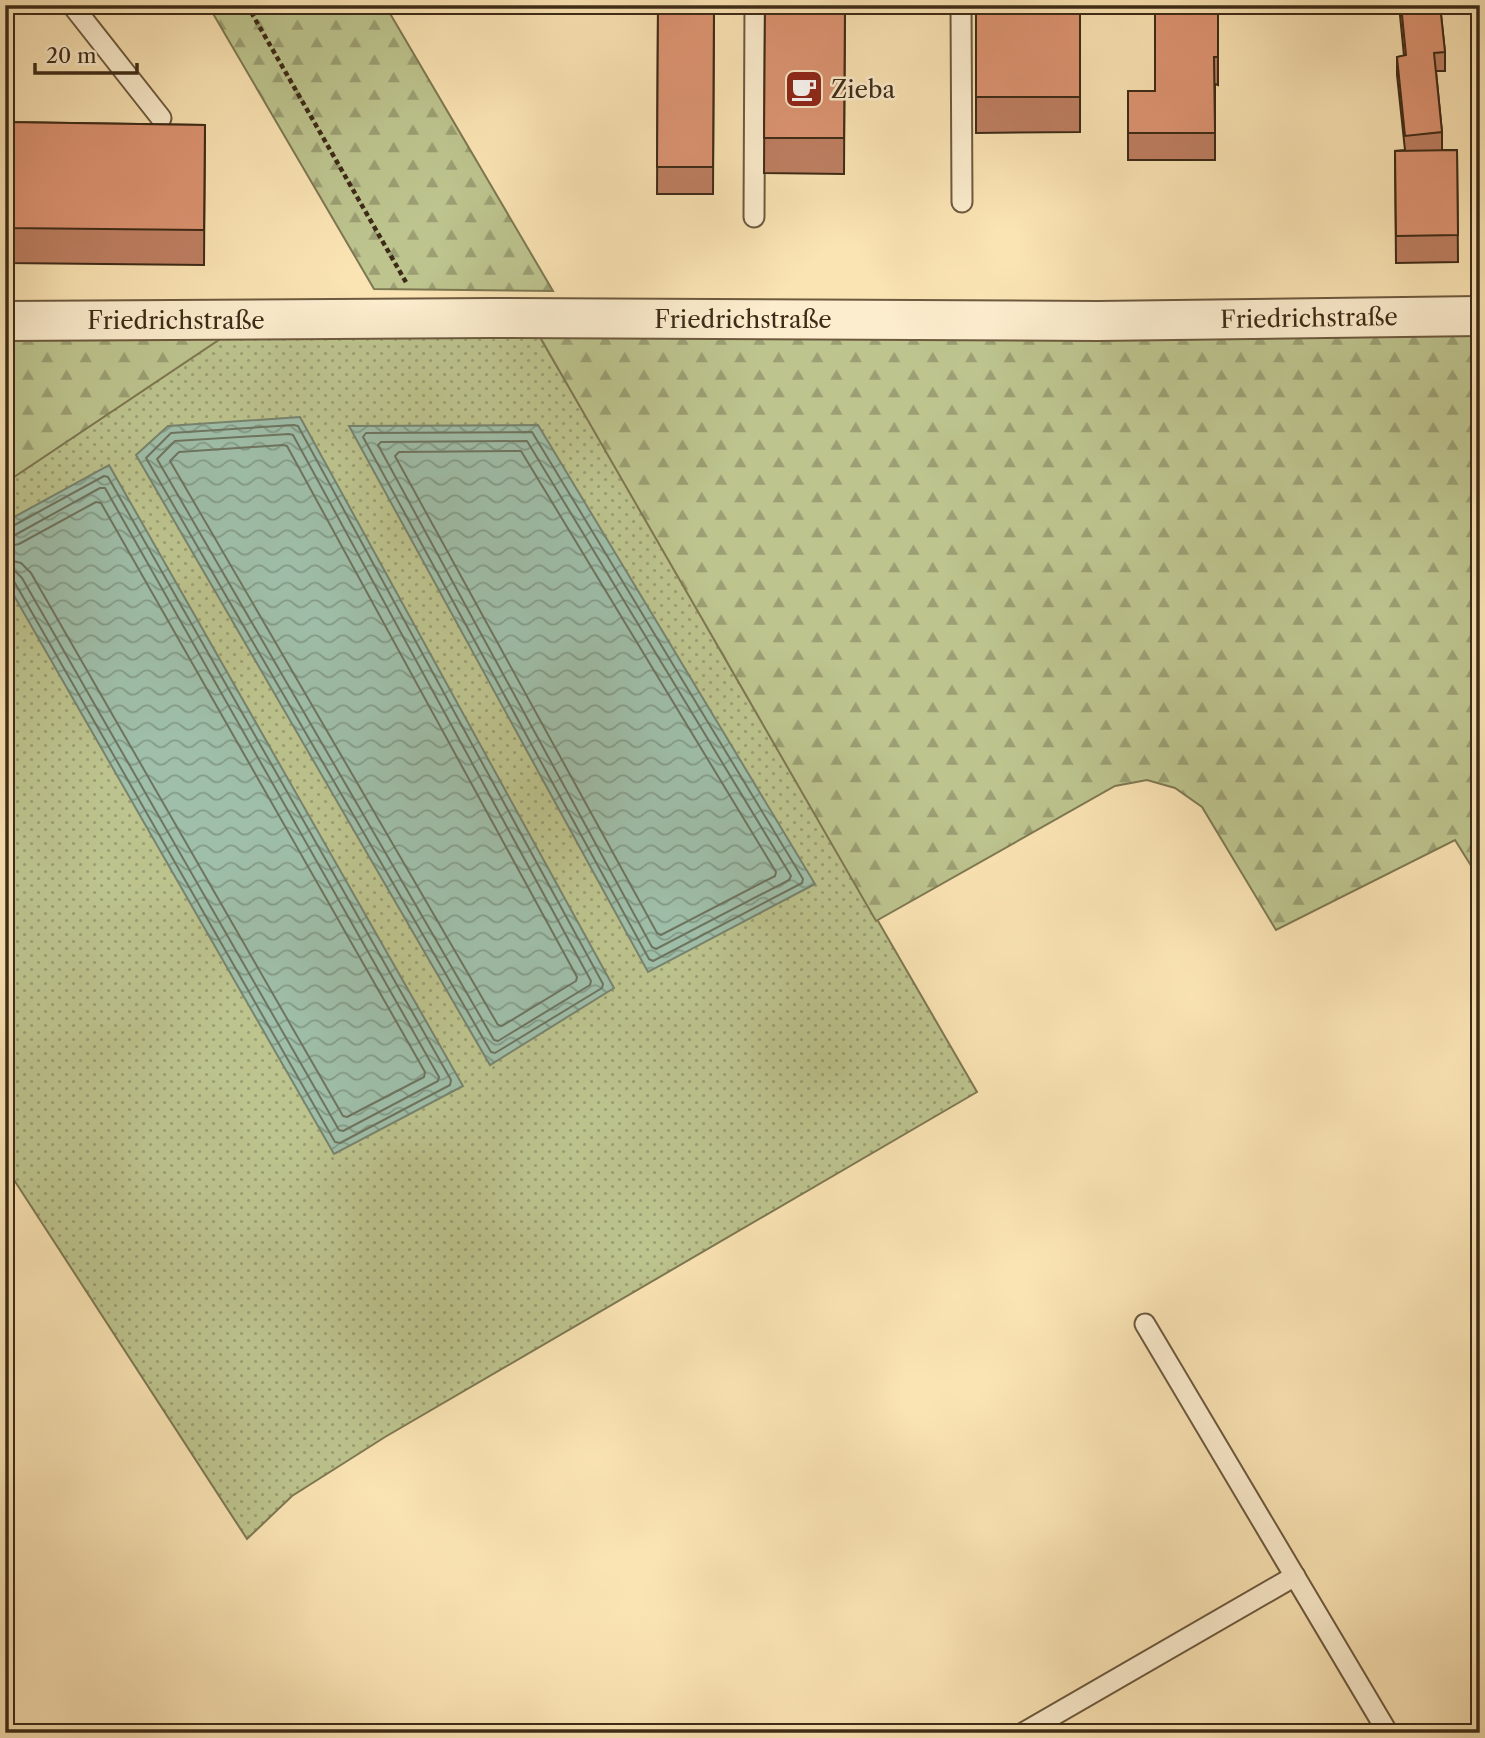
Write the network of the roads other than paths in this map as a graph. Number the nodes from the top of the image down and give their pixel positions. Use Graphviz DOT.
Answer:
graph roads {
  1 [pos="72,5"];
  2 [pos="755,5"];
  3 [pos="961,5"];
  4 [pos="161,118"];
  5 [pos="962,202"];
  6 [pos="754,217"];
  7 [pos="1480,316"];
  8 [pos="5,321"];
  9 [pos="1145,1324"];
  10 [pos="1295,1576"];
  11 [pos="1023,1733"];
  12 [pos="1388,1733"];
  1 -- 4 [label="lane"];
  2 -- 6 [label="lane"];
  3 -- 5 [label="lane"];
  7 -- 8 [label="street, Friedrichstraße"];
  9 -- 10 [label="lane"];
  10 -- 11 [label="lane"];
  10 -- 12 [label="lane"];
}
